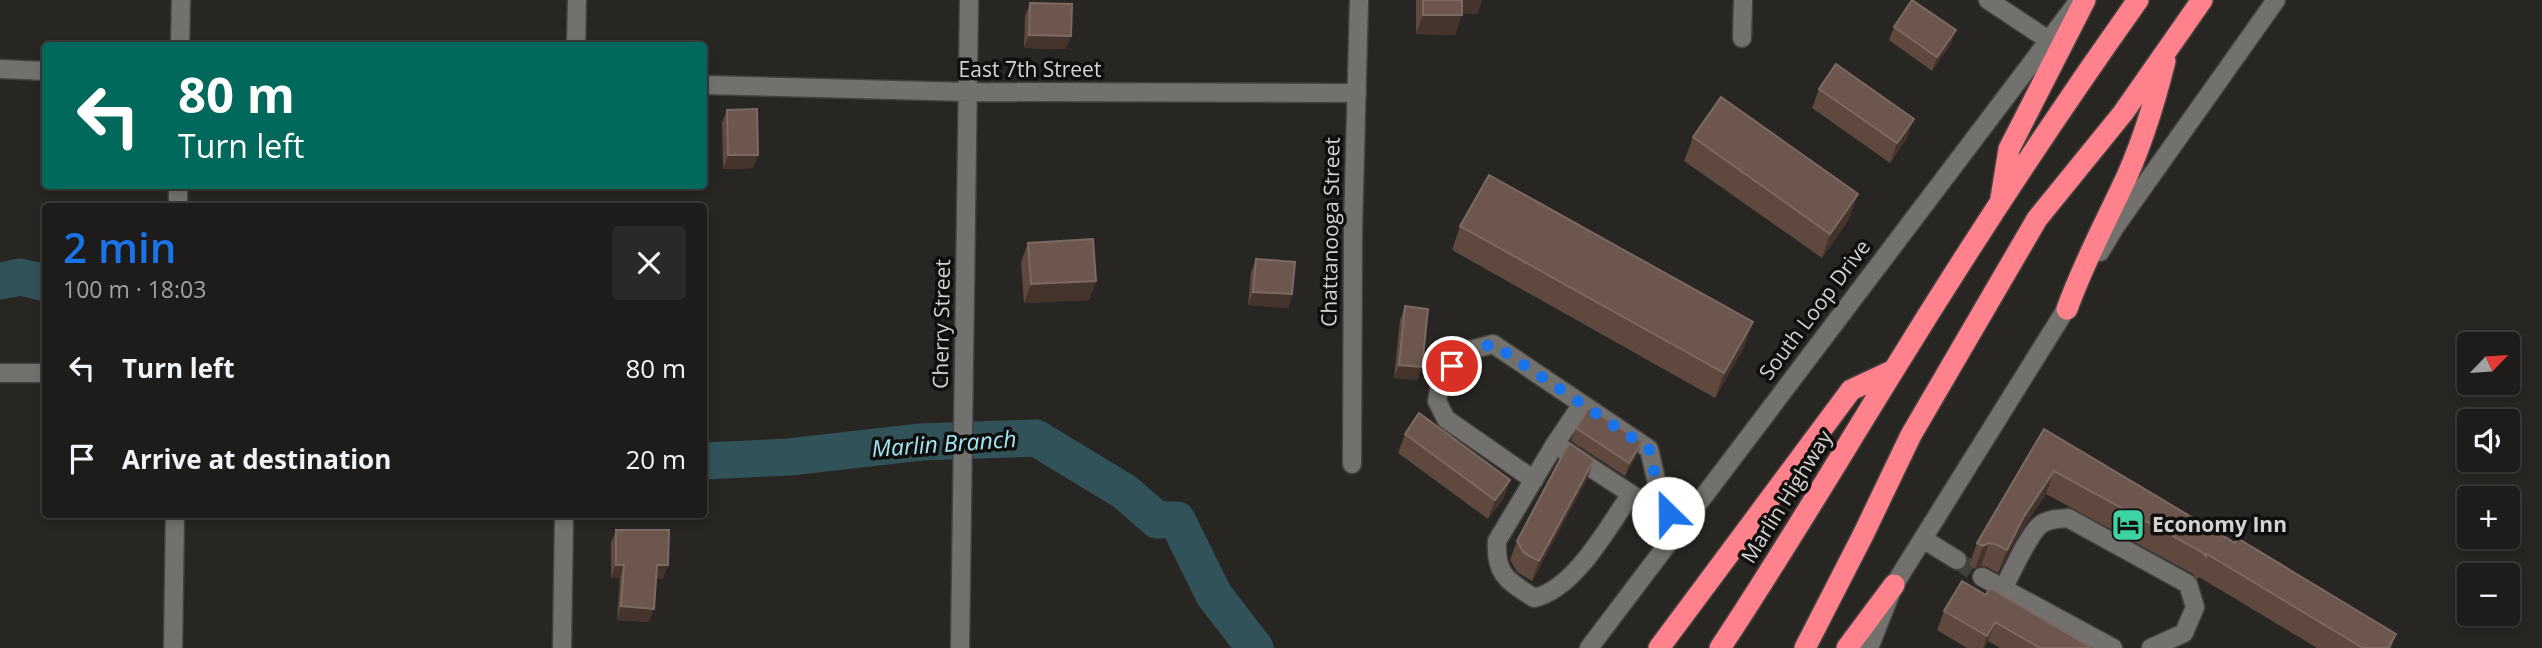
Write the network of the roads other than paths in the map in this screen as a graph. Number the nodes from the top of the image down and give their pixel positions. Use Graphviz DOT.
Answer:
graph roads {
  1 [pos="181,0"];
  2 [pos="577,0"];
  3 [pos="969,0"];
  4 [pos="1359,0"];
  5 [pos="1744,0"];
  6 [pos="1988,0"];
  7 [pos="2079,0"];
  8 [pos="2085,0"];
  9 [pos="2138,0"];
  10 [pos="2202,0"];
  11 [pos="2276,0"];
  12 [pos="1742,38"];
  13 [pos="2047,39"];
  14 [pos="180,42"];
  15 [pos="576,42"];
  16 [pos="2168,47"];
  17 [pos="0,69"];
  18 [pos="42,71"];
  19 [pos="707,85"];
  20 [pos="968,93"];
  21 [pos="1357,93"];
  22 [pos="2000,204"];
  23 [pos="2067,309"];
  24 [pos="1894,370"];
  25 [pos="0,373"];
  26 [pos="42,373"];
  27 [pos="1582,404"];
  28 [pos="1555,444"];
  29 [pos="1352,464"];
  30 [pos="1534,480"];
  31 [pos="1631,494"];
  32 [pos="1652,505"];
  33 [pos="175,518"];
  34 [pos="565,518"];
  35 [pos="1684,522"];
  36 [pos="1923,539"];
  37 [pos="1957,560"];
  38 [pos="1982,577"];
  39 [pos="1894,585"];
  40 [pos="2003,589"];
  41 [pos="173,648"];
  42 [pos="562,648"];
  43 [pos="960,648"];
  44 [pos="1589,648"];
  45 [pos="1659,648"];
  46 [pos="1720,648"];
  47 [pos="1805,648"];
  48 [pos="1847,648"];
  49 [pos="1869,648"];
  50 [pos="2113,648"];
  51 [pos="2151,648"];
  1 -- 14 [label="street"];
  2 -- 15 [label="street"];
  3 -- 20 [label="street, Cherry Street"];
  4 -- 21 [label="street, Chattanooga Street"];
  5 -- 12 [label="street"];
  6 -- 13 [label="street"];
  7 -- 13 [label="street, South Loop Drive"];
  8 -- 22 [label="highway"];
  9 -- 22 [label="highway, Marlin Highway"];
  10 -- 16 [label="highway"];
  11 -- 23 [label="street"];
  13 -- 35 [label="street, South Loop Drive"];
  16 -- 23 [label="highway"];
  16 -- 47 [label="highway"];
  17 -- 18 [label="street"];
  19 -- 20 [label="street, East 7th Street"];
  20 -- 21 [label="street, East 7th Street"];
  20 -- 43 [label="street, Cherry Street"];
  21 -- 29 [label="street, Chattanooga Street"];
  22 -- 24 [label="highway, Marlin Highway"];
  23 -- 36 [label="street"];
  24 -- 45 [label="highway"];
  24 -- 46 [label="highway, Marlin Highway"];
  25 -- 26 [label="street"];
  27 -- 28 [label="street"];
  27 -- 30 [label="street"];
  27 -- 32 [label="street"];
  28 -- 30 [label="street"];
  28 -- 31 [label="street"];
  30 -- 31 [label="street"];
  31 -- 32 [label="street"];
  32 -- 35 [label="street"];
  33 -- 41 [label="street"];
  34 -- 42 [label="street"];
  35 -- 44 [label="street, South Loop Drive"];
  36 -- 37 [label="street"];
  36 -- 39 [label="street"];
  38 -- 40 [label="street"];
  39 -- 48 [label="highway"];
  39 -- 49 [label="street"];
  40 -- 50 [label="street"];
  40 -- 51 [label="street"];
}
